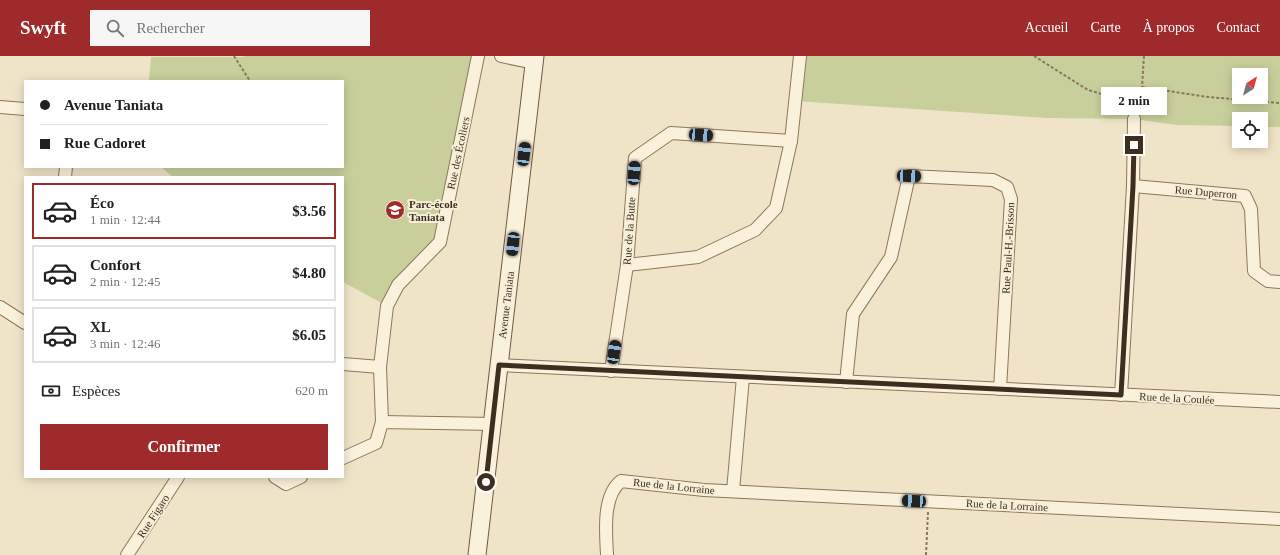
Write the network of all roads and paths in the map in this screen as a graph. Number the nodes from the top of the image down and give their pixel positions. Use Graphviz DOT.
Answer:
graph roads {
  1 [pos="234,56"];
  2 [pos="478,56"];
  3 [pos="501,56"];
  4 [pos="800,56"];
  5 [pos="1034,56"];
  6 [pos="1144,56"];
  7 [pos="535,60"];
  8 [pos="249,80"];
  9 [pos="1142,87"];
  10 [pos="1138,102"];
  11 [pos="1280,103"];
  12 [pos="0,107"];
  13 [pos="24,109"];
  14 [pos="1134,119"];
  15 [pos="791,141"];
  16 [pos="1133,186"];
  17 [pos="627,265"];
  18 [pos="1280,282"];
  19 [pos="0,307"];
  20 [pos="24,322"];
  21 [pos="344,364"];
  22 [pos="499,365"];
  23 [pos="380,367"];
  24 [pos="611,371"];
  25 [pos="743,377"];
  26 [pos="846,382"];
  27 [pos="1000,389"];
  28 [pos="1121,395"];
  29 [pos="1280,402"];
  30 [pos="382,422"];
  31 [pos="493,424"];
  32 [pos="344,458"];
  33 [pos="177,478"];
  34 [pos="277,478"];
  35 [pos="299,478"];
  36 [pos="733,491"];
  37 [pos="928,501"];
  38 [pos="1280,519"];
  39 [pos="128,555"];
  40 [pos="477,555"];
  41 [pos="607,555"];
  42 [pos="926,555"];
  1 -- 8 [label="path"];
  2 -- 23 [label="street, Rue des Écoliers"];
  3 -- 7 [label="street"];
  4 -- 15 [label="street"];
  5 -- 10 [label="path"];
  6 -- 9 [label="path"];
  7 -- 22 [label="main road, Avenue Taniata"];
  9 -- 10 [label="path"];
  9 -- 11 [label="path"];
  10 -- 14 [label="path"];
  12 -- 13 [label="street"];
  14 -- 16 [label="street"];
  15 -- 17 [label="street"];
  15 -- 17 [label="street, Rue de la Butte"];
  16 -- 18 [label="street, Rue Duperron"];
  16 -- 28 [label="street"];
  17 -- 24 [label="street, Rue de la Butte"];
  19 -- 20 [label="street"];
  21 -- 23 [label="street"];
  22 -- 24 [label="street, Rue de la Coulée"];
  22 -- 31 [label="main road, Avenue Taniata"];
  23 -- 30 [label="street, Rue des Écoliers"];
  24 -- 25 [label="street, Rue de la Coulée"];
  25 -- 26 [label="street, Rue de la Coulée"];
  25 -- 36 [label="street"];
  26 -- 27 [label="street, Rue de la Coulée"];
  26 -- 27 [label="street, Rue Paul-H.-Brisson"];
  27 -- 28 [label="street, Rue de la Coulée"];
  28 -- 29 [label="street, Rue de la Coulée"];
  30 -- 31 [label="street"];
  30 -- 32 [label="street, Rue des Écoliers"];
  31 -- 40 [label="main road, Avenue Taniata"];
  33 -- 39 [label="street, Rue Figaro"];
  34 -- 35 [label="street"];
  36 -- 37 [label="street, Rue de la Lorraine"];
  36 -- 41 [label="street, Rue de la Lorraine"];
  37 -- 38 [label="street, Rue de la Lorraine"];
  37 -- 42 [label="path"];
}
